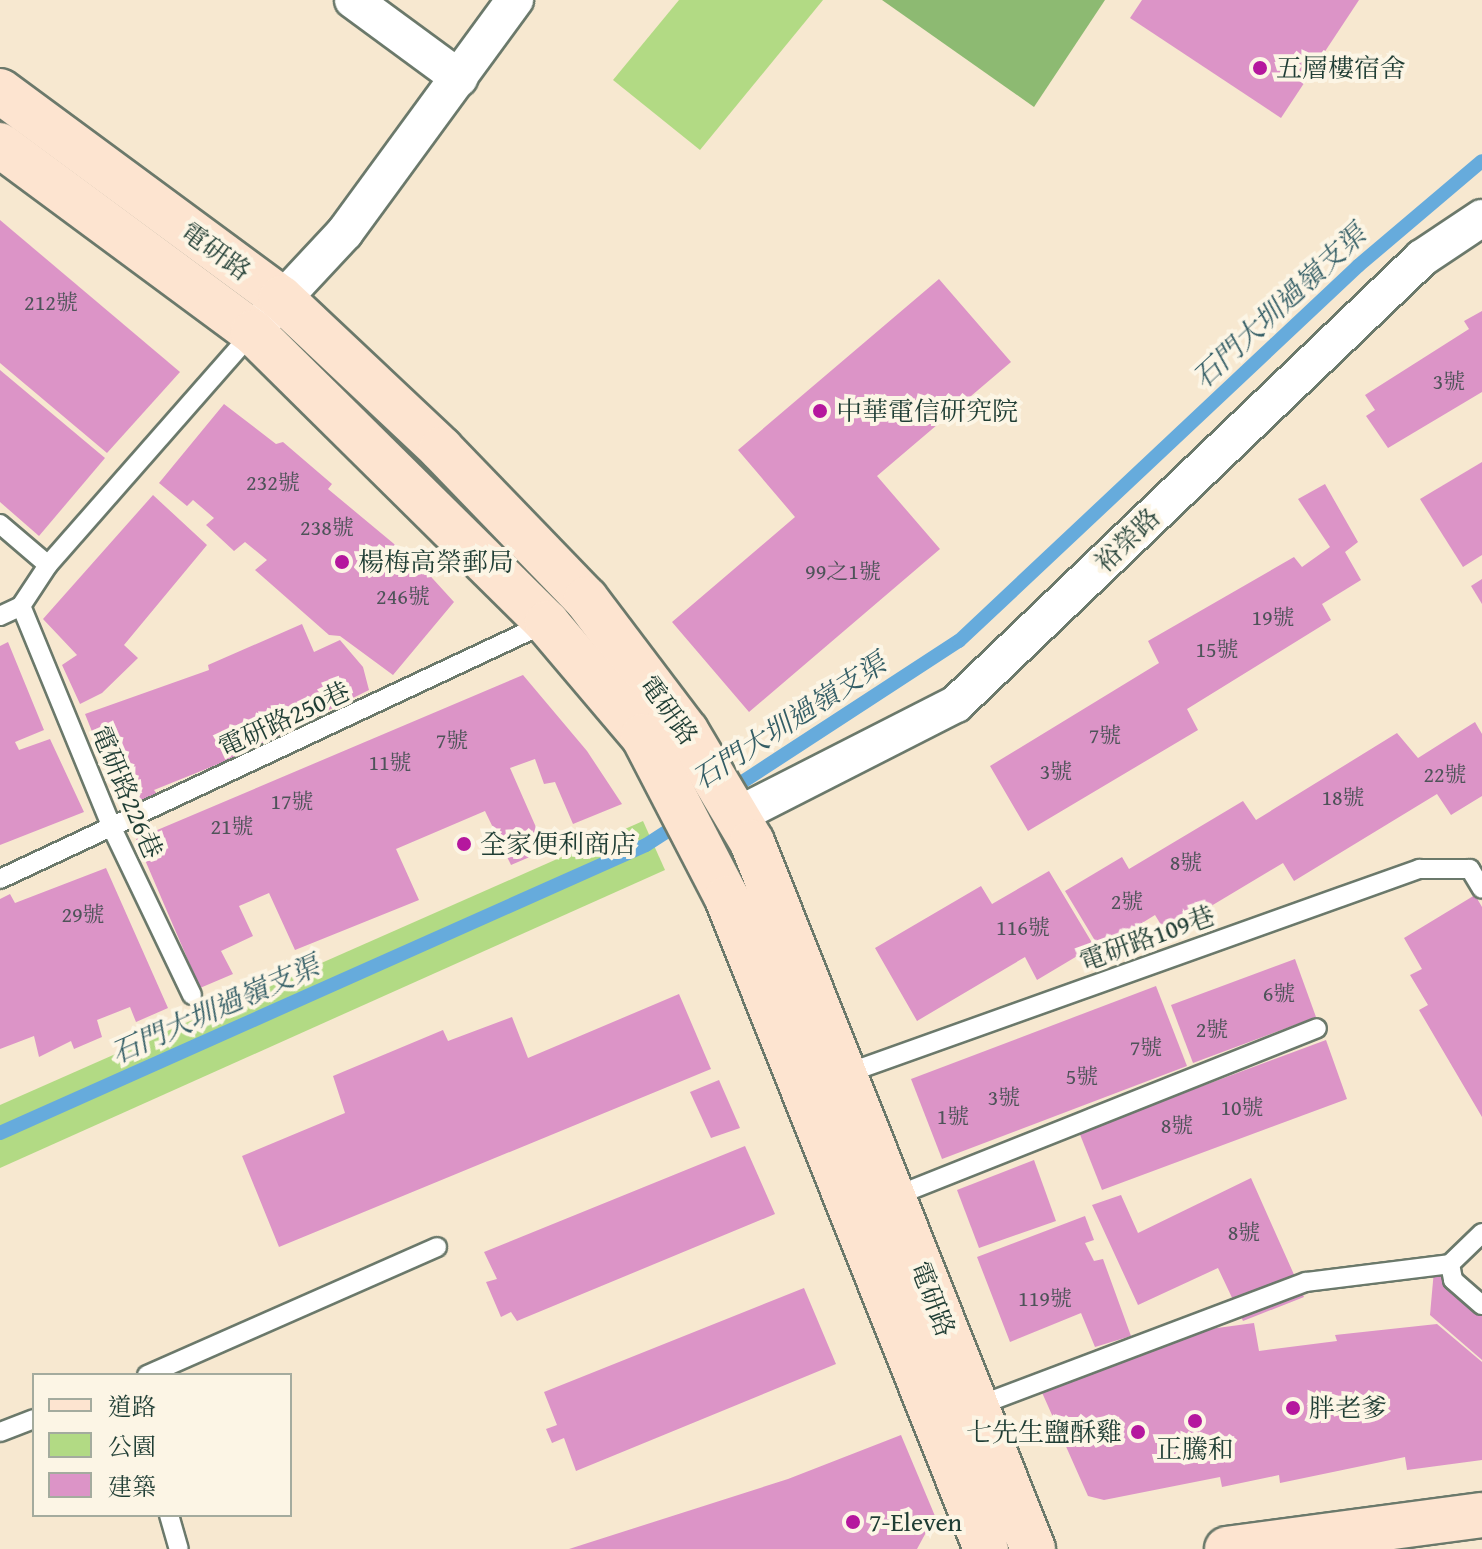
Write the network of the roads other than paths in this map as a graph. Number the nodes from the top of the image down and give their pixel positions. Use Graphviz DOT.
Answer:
graph roads {
  1 [pos="353,0"];
  2 [pos="515,0"];
  3 [pos="459,78"];
  4 [pos="0,91"];
  5 [pos="0,145"];
  6 [pos="1482,218"];
  7 [pos="281,298"];
  8 [pos="253,332"];
  9 [pos="0,524"];
  10 [pos="48,565"];
  11 [pos="21,606"];
  12 [pos="567,611"];
  13 [pos="0,616"];
  14 [pos="740,814"];
  15 [pos="113,830"];
  16 [pos="1476,866"];
  17 [pos="0,879"];
  18 [pos="1482,889"];
  19 [pos="192,995"];
  20 [pos="1317,1028"];
  21 [pos="845,1074"];
  22 [pos="893,1197"];
  23 [pos="1482,1233"];
  24 [pos="437,1247"];
  25 [pos="1450,1264"];
  26 [pos="1482,1305"];
  27 [pos="152,1373"];
  28 [pos="975,1407"];
  29 [pos="32,1420"];
  30 [pos="0,1432"];
  31 [pos="1482,1515"];
  32 [pos="170,1517"];
  33 [pos="179,1549"];
  34 [pos="986,1549"];
  35 [pos="1033,1549"];
  36 [pos="1227,1549"];
  1 -- 3 [label="street"];
  2 -- 3 [label="street"];
  3 -- 7 [label="street"];
  4 -- 7 [label="street, 電研路"];
  5 -- 8 [label="street, 電研路"];
  6 -- 14 [label="street, 裕榮路"];
  7 -- 8 [label="street"];
  7 -- 12 [label="street, 電研路"];
  8 -- 10 [label="lane"];
  8 -- 12 [label="street, 電研路"];
  9 -- 10 [label="lane"];
  10 -- 11 [label="lane"];
  11 -- 13 [label="lane"];
  11 -- 15 [label="lane, 電研路226巷"];
  12 -- 14 [label="street, 電研路"];
  12 -- 15 [label="lane, 電研路250巷"];
  12 -- 34 [label="street, 電研路"];
  14 -- 21 [label="street, 電研路"];
  15 -- 17 [label="lane, 電研路250巷"];
  15 -- 19 [label="lane, 電研路226巷"];
  16 -- 18 [label="lane"];
  16 -- 21 [label="lane, 電研路109巷"];
  20 -- 22 [label="lane"];
  21 -- 22 [label="street, 電研路"];
  22 -- 28 [label="street, 電研路"];
  23 -- 25 [label="lane"];
  24 -- 27 [label="lane"];
  25 -- 26 [label="lane"];
  25 -- 28 [label="lane"];
  28 -- 35 [label="street, 電研路"];
  29 -- 30 [label="lane"];
  31 -- 36 [label="street"];
  32 -- 33 [label="lane"];
}
